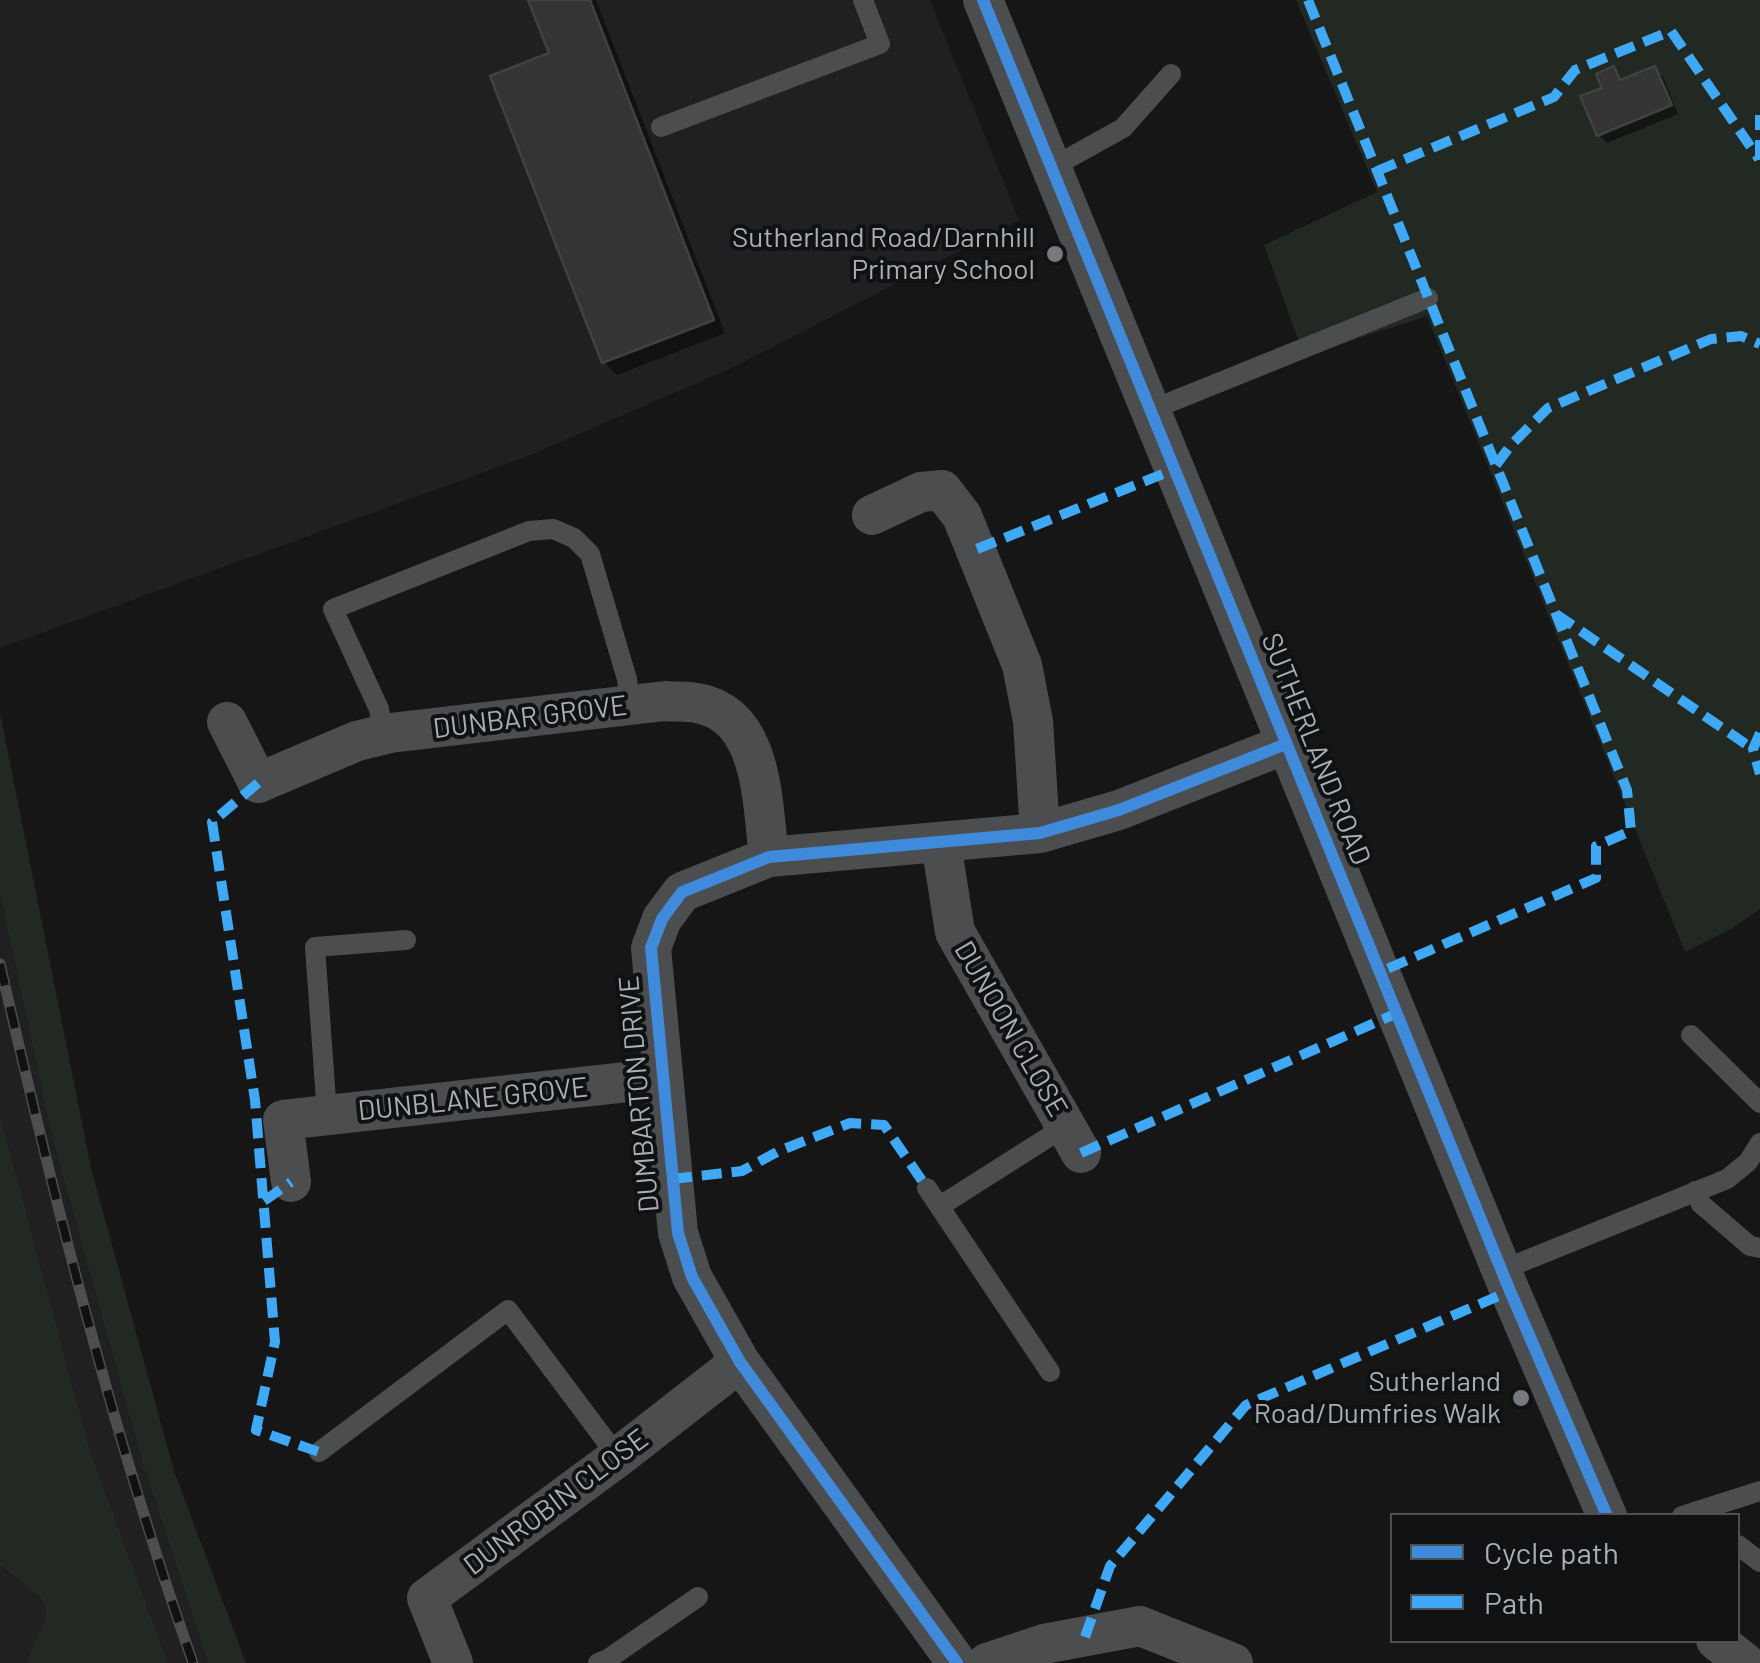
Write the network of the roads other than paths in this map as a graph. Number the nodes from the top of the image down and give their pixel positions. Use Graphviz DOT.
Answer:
graph roads {
  1 [pos="863,0"];
  2 [pos="983,0"];
  3 [pos="1171,74"];
  4 [pos="661,127"];
  5 [pos="1051,168"];
  6 [pos="1428,298"];
  7 [pos="1151,410"];
  8 [pos="872,515"];
  9 [pos="630,706"];
  10 [pos="227,722"];
  11 [pos="383,734"];
  12 [pos="1286,744"];
  13 [pos="1040,833"];
  14 [pos="941,842"];
  15 [pos="769,858"];
  16 [pos="406,940"];
  17 [pos="1690,1036"];
  18 [pos="663,1078"];
  19 [pos="1760,1102"];
  20 [pos="327,1114"];
  21 [pos="1074,1139"];
  22 [pos="1760,1143"];
  23 [pos="291,1182"];
  24 [pos="927,1188"];
  25 [pos="1695,1191"];
  26 [pos="940,1206"];
  27 [pos="1760,1248"];
  28 [pos="1502,1270"];
  29 [pos="740,1362"];
  30 [pos="1050,1372"];
  31 [pos="319,1452"];
  32 [pos="618,1458"];
  33 [pos="1760,1491"];
  34 [pos="1607,1513"];
  35 [pos="1693,1513"];
  36 [pos="1740,1547"];
  37 [pos="1760,1562"];
  38 [pos="698,1596"];
  39 [pos="1720,1643"];
  40 [pos="453,1663"];
  41 [pos="598,1663"];
  42 [pos="957,1663"];
  43 [pos="986,1663"];
  44 [pos="1233,1663"];
  45 [pos="1744,1663"];
  1 -- 4 [label="lane"];
  2 -- 5 [label="street, SUTHERLAND ROAD"];
  3 -- 5 [label="lane"];
  5 -- 7 [label="street, SUTHERLAND ROAD"];
  6 -- 7 [label="lane"];
  7 -- 12 [label="street, SUTHERLAND ROAD"];
  8 -- 13 [label="street"];
  9 -- 11 [label="street, DUNBAR GROVE"];
  9 -- 11 [label="lane"];
  9 -- 15 [label="street, DUNBAR GROVE"];
  10 -- 11 [label="street, DUNBAR GROVE"];
  12 -- 13 [label="street, DUMBARTON DRIVE"];
  12 -- 28 [label="street, SUTHERLAND ROAD"];
  13 -- 14 [label="street, DUMBARTON DRIVE"];
  14 -- 15 [label="street, DUMBARTON DRIVE"];
  14 -- 21 [label="street, DUNOON CLOSE"];
  15 -- 18 [label="street, DUMBARTON DRIVE"];
  16 -- 20 [label="lane"];
  17 -- 19 [label="lane"];
  18 -- 20 [label="street, DUNBLANE GROVE"];
  18 -- 29 [label="street, DUMBARTON DRIVE"];
  20 -- 23 [label="street, DUNBLANE GROVE"];
  21 -- 26 [label="lane"];
  22 -- 25 [label="lane"];
  24 -- 26 [label="lane"];
  25 -- 27 [label="lane"];
  25 -- 28 [label="lane"];
  26 -- 30 [label="lane"];
  28 -- 34 [label="street, SUTHERLAND ROAD"];
  29 -- 32 [label="street, DUNROBIN CLOSE"];
  29 -- 42 [label="street, DUMBARTON DRIVE"];
  31 -- 32 [label="lane"];
  32 -- 40 [label="street, DUNROBIN CLOSE"];
  33 -- 35 [label="lane"];
  36 -- 37 [label="lane"];
  38 -- 41 [label="lane"];
  39 -- 45 [label="street"];
  43 -- 44 [label="street"];
}
